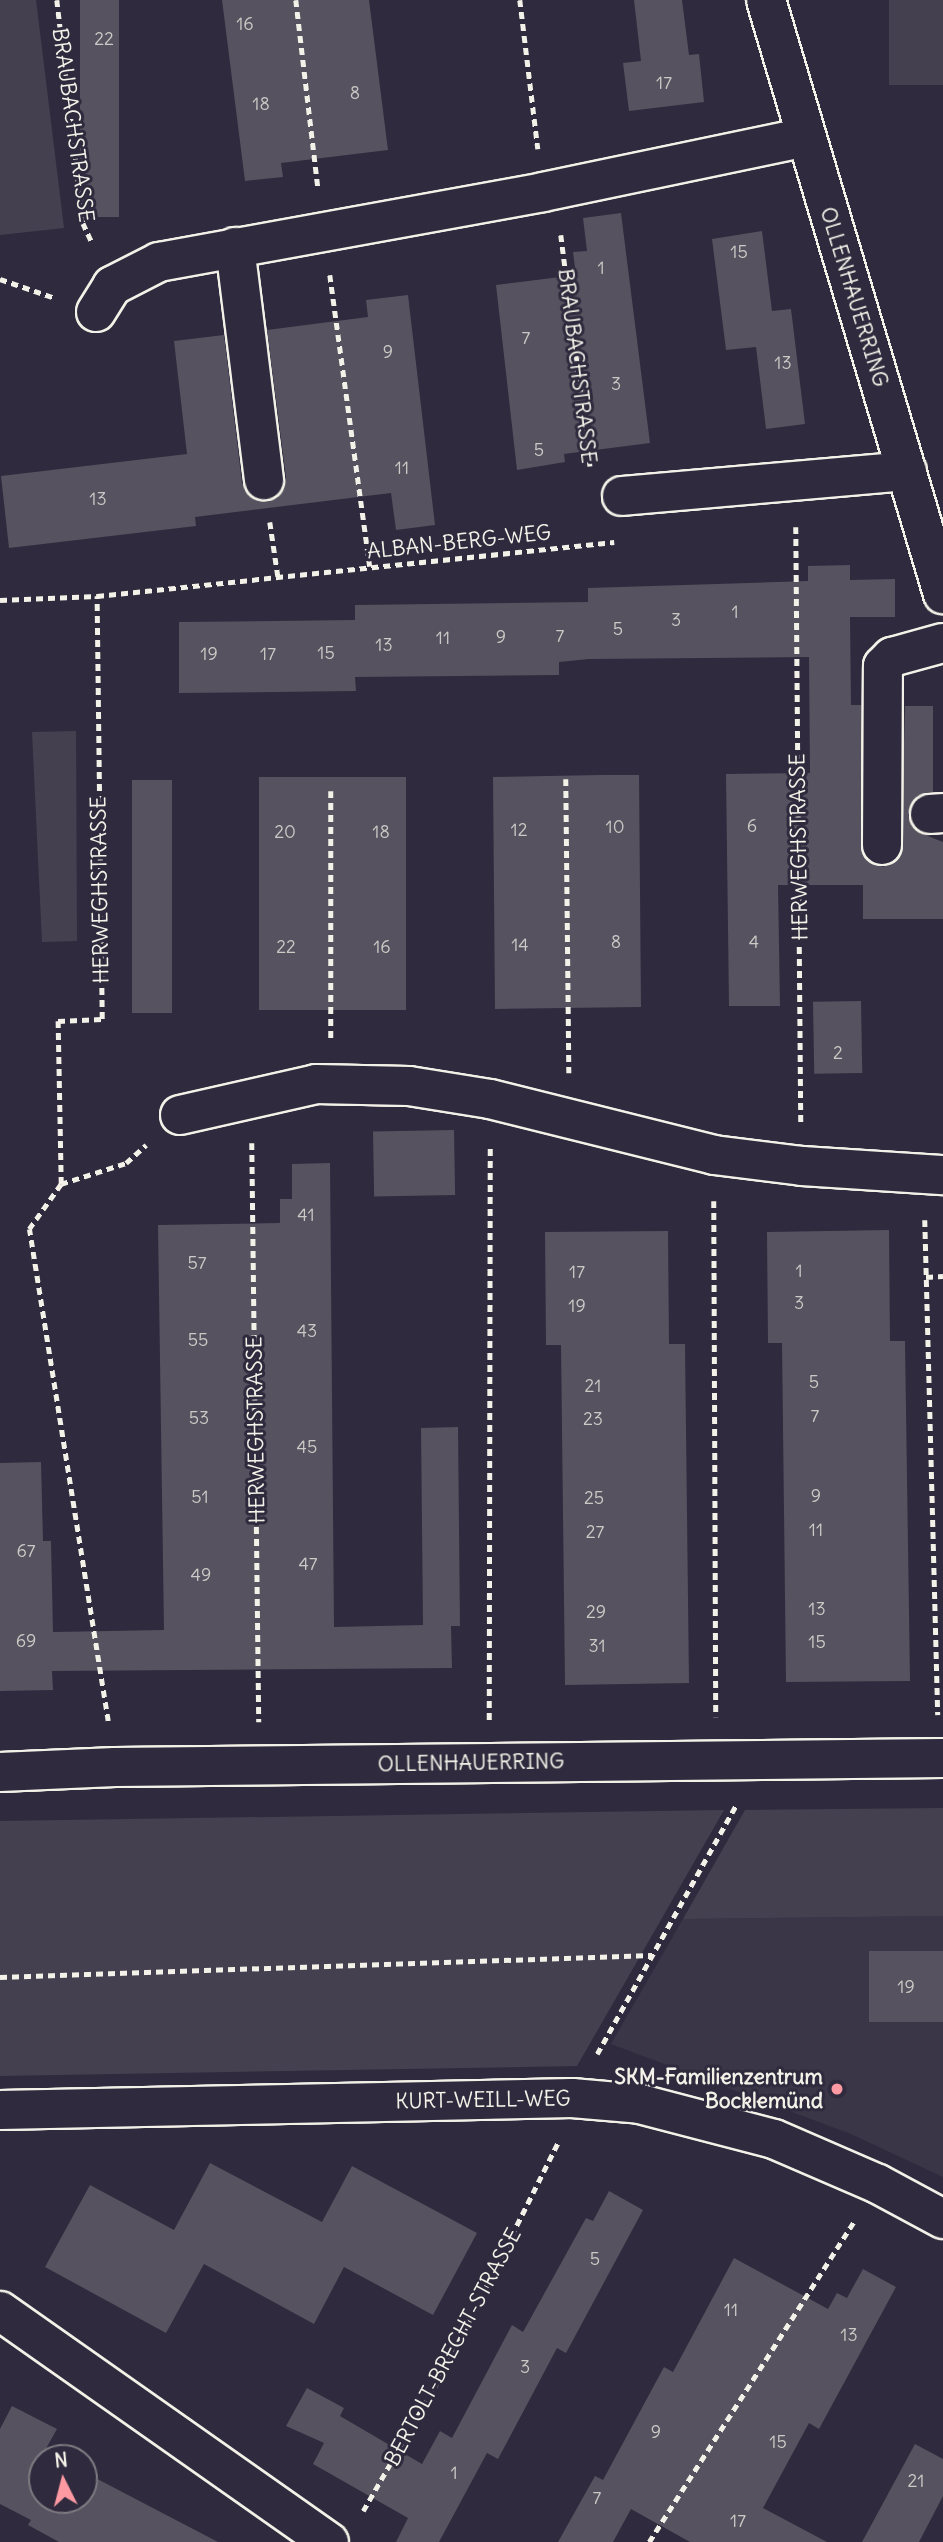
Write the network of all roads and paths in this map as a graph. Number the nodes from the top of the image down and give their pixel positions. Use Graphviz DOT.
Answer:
graph roads {
  1 [pos="57,0"];
  2 [pos="296,0"];
  3 [pos="520,0"];
  4 [pos="766,0"];
  5 [pos="806,137"];
  6 [pos="549,190"];
  7 [pos="324,231"];
  8 [pos="235,247"];
  9 [pos="0,279"];
  10 [pos="104,299"];
  11 [pos="590,471"];
  12 [pos="907,471"];
  13 [pos="264,480"];
  14 [pos="622,496"];
  15 [pos="796,527"];
  16 [pos="808,527"];
  17 [pos="782,529"];
  18 [pos="599,532"];
  19 [pos="629,541"];
  20 [pos="601,543"];
  21 [pos="370,566"];
  22 [pos="278,576"];
  23 [pos="943,593"];
  24 [pos="97,596"];
  25 [pos="0,600"];
  26 [pos="943,643"];
  27 [pos="566,779"];
  28 [pos="331,791"];
  29 [pos="882,845"];
  30 [pos="332,1085"];
  31 [pos="251,1096"];
  32 [pos="491,1099"];
  33 [pos="180,1115"];
  34 [pos="569,1118"];
  35 [pos="714,1154"];
  36 [pos="802,1166"];
  37 [pos="933,1175"];
  38 [pos="61,1184"];
  39 [pos="943,1276"];
  40 [pos="926,1277"];
  41 [pos="941,1758"];
  42 [pos="716,1759"];
  43 [pos="761,1760"];
  44 [pos="489,1763"];
  45 [pos="260,1765"];
  46 [pos="115,1767"];
  47 [pos="0,1772"];
  48 [pos="652,1955"];
  49 [pos="0,1977"];
  50 [pos="572,2098"];
  51 [pos="0,2110"];
  52 [pos="556,2150"];
  53 [pos="943,2219"];
  54 [pos="851,2226"];
  55 [pos="0,2311"];
  56 [pos="344,2530"];
  57 [pos="649,2542"];
  1 -- 10 [label="path, BRAUBACHSTRASSE"];
  2 -- 7 [label="path"];
  3 -- 6 [label="path, BRAUBACHSTRASSE"];
  4 -- 5 [label="street, OLLENHAUERRING"];
  5 -- 6 [label="street"];
  5 -- 12 [label="street, OLLENHAUERRING"];
  6 -- 7 [label="street"];
  6 -- 11 [label="path, BRAUBACHSTRASSE"];
  7 -- 8 [label="street"];
  7 -- 21 [label="path"];
  8 -- 10 [label="street"];
  8 -- 13 [label="street"];
  9 -- 10 [label="path"];
  12 -- 14 [label="street"];
  12 -- 23 [label="street, OLLENHAUERRING"];
  13 -- 22 [label="path"];
  15 -- 16 [label="path"];
  15 -- 17 [label="path"];
  15 -- 36 [label="path, HERWEGHSTRASSE"];
  18 -- 20 [label="path"];
  19 -- 20 [label="path, ALBAN-BERG-WEG"];
  20 -- 21 [label="path, ALBAN-BERG-WEG"];
  21 -- 22 [label="path, ALBAN-BERG-WEG"];
  22 -- 24 [label="path, ALBAN-BERG-WEG"];
  24 -- 25 [label="path, ALBAN-BERG-WEG"];
  24 -- 38 [label="path, HERWEGHSTRASSE"];
  26 -- 29 [label="street"];
  27 -- 34 [label="path"];
  28 -- 30 [label="path"];
  30 -- 31 [label="street"];
  30 -- 32 [label="street"];
  31 -- 33 [label="street"];
  31 -- 45 [label="path, HERWEGHSTRASSE"];
  32 -- 34 [label="street"];
  32 -- 44 [label="path"];
  33 -- 38 [label="path"];
  34 -- 35 [label="street"];
  35 -- 36 [label="street"];
  35 -- 42 [label="path"];
  36 -- 37 [label="street"];
  37 -- 40 [label="path"];
  38 -- 46 [label="path"];
  39 -- 40 [label="path"];
  40 -- 41 [label="path"];
  41 -- 43 [label="street, OLLENHAUERRING"];
  42 -- 43 [label="street, OLLENHAUERRING"];
  42 -- 44 [label="street, OLLENHAUERRING"];
  43 -- 48 [label="path"];
  44 -- 45 [label="street, OLLENHAUERRING"];
  45 -- 46 [label="street, OLLENHAUERRING"];
  46 -- 47 [label="street, OLLENHAUERRING"];
  48 -- 49 [label="path"];
  48 -- 50 [label="path"];
  50 -- 51 [label="street, KURT-WEILL-WEG"];
  50 -- 53 [label="street, KURT-WEILL-WEG"];
  52 -- 56 [label="path, BERTOLT-BRECHT-STRASSE"];
  54 -- 57 [label="path"];
  55 -- 56 [label="street"];
}
